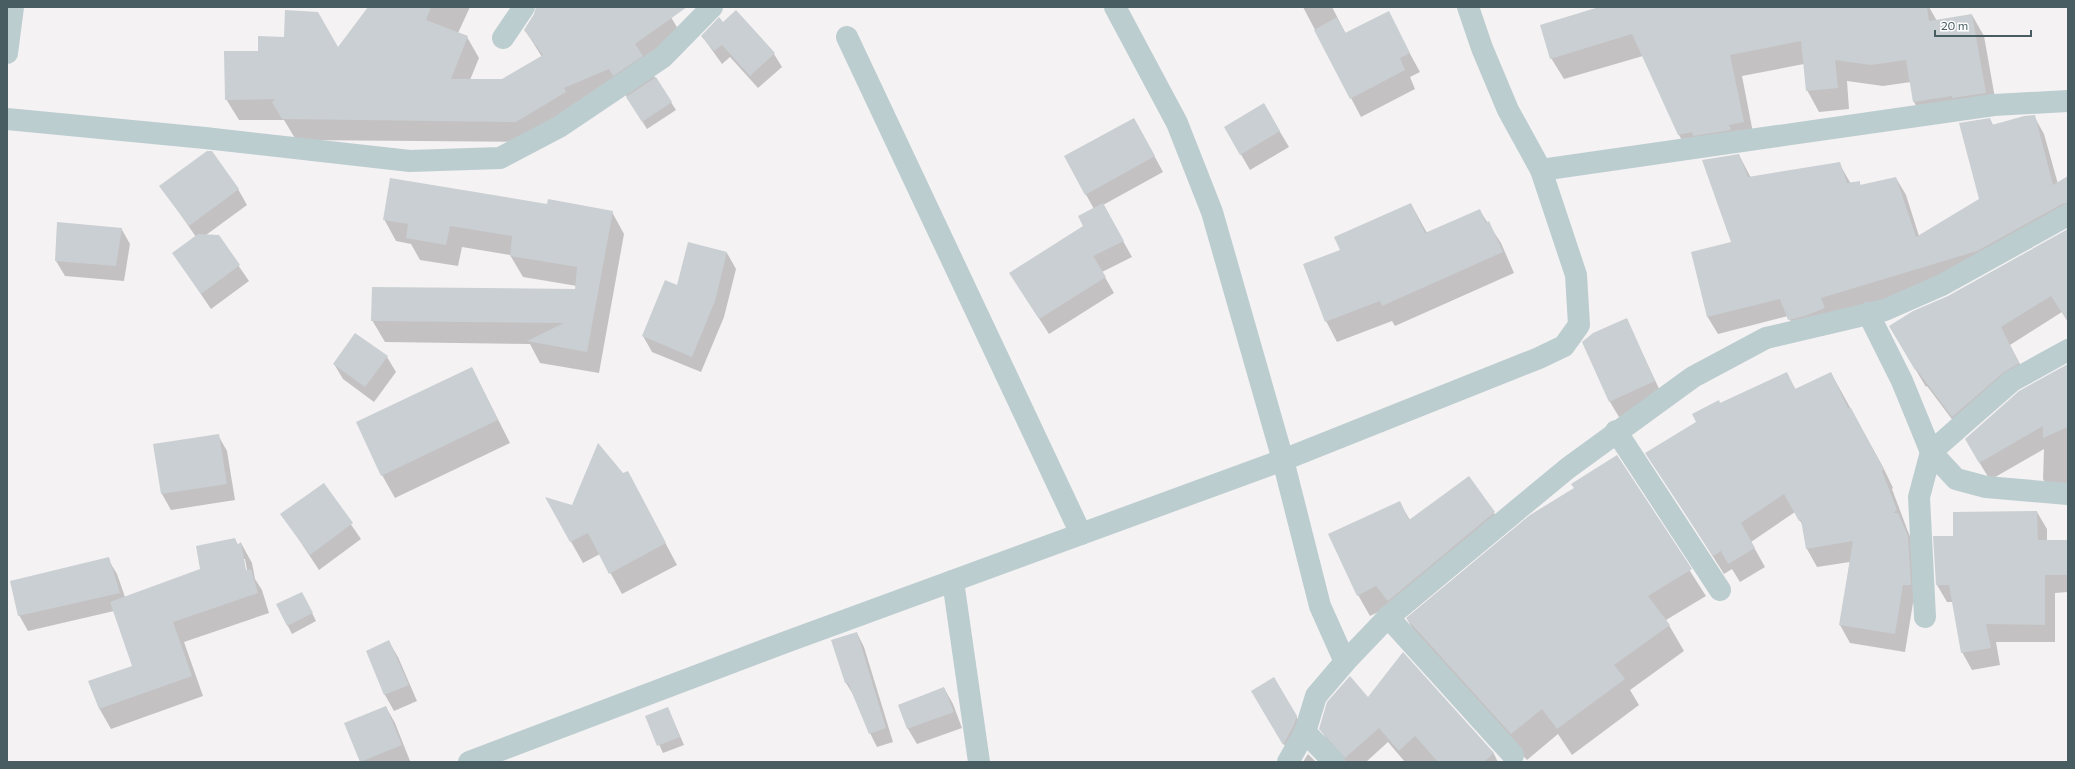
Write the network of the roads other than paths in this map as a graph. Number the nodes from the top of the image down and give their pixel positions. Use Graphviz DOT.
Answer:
graph roads {
  1 [pos="13,7"];
  2 [pos="524,7"];
  3 [pos="712,7"];
  4 [pos="1115,7"];
  5 [pos="1468,7"];
  6 [pos="847,37"];
  7 [pos="503,38"];
  8 [pos="7,53"];
  9 [pos="2068,101"];
  10 [pos="7,119"];
  11 [pos="1541,170"];
  12 [pos="2068,215"];
  13 [pos="1868,313"];
  14 [pos="2068,350"];
  15 [pos="1616,431"];
  16 [pos="1931,452"];
  17 [pos="1283,460"];
  18 [pos="2068,494"];
  19 [pos="1081,534"];
  20 [pos="953,581"];
  21 [pos="1720,590"];
  22 [pos="1388,617"];
  23 [pos="1925,617"];
  24 [pos="1345,662"];
  25 [pos="1305,732"];
  26 [pos="1513,755"];
  27 [pos="469,762"];
  28 [pos="979,762"];
  29 [pos="1288,762"];
  30 [pos="1334,762"];
  1 -- 8 [label="street"];
  2 -- 7 [label="street"];
  3 -- 10 [label="street"];
  4 -- 17 [label="street"];
  5 -- 11 [label="street"];
  6 -- 19 [label="street"];
  9 -- 11 [label="street"];
  11 -- 17 [label="street"];
  12 -- 13 [label="street"];
  13 -- 15 [label="street"];
  13 -- 16 [label="street"];
  14 -- 16 [label="street"];
  15 -- 21 [label="street"];
  15 -- 22 [label="street"];
  16 -- 18 [label="street"];
  16 -- 23 [label="street"];
  17 -- 19 [label="street"];
  17 -- 24 [label="street"];
  19 -- 20 [label="street"];
  20 -- 27 [label="street"];
  20 -- 28 [label="street"];
  22 -- 24 [label="street"];
  22 -- 26 [label="street"];
  24 -- 25 [label="street"];
  25 -- 29 [label="street"];
  25 -- 30 [label="street"];
}
